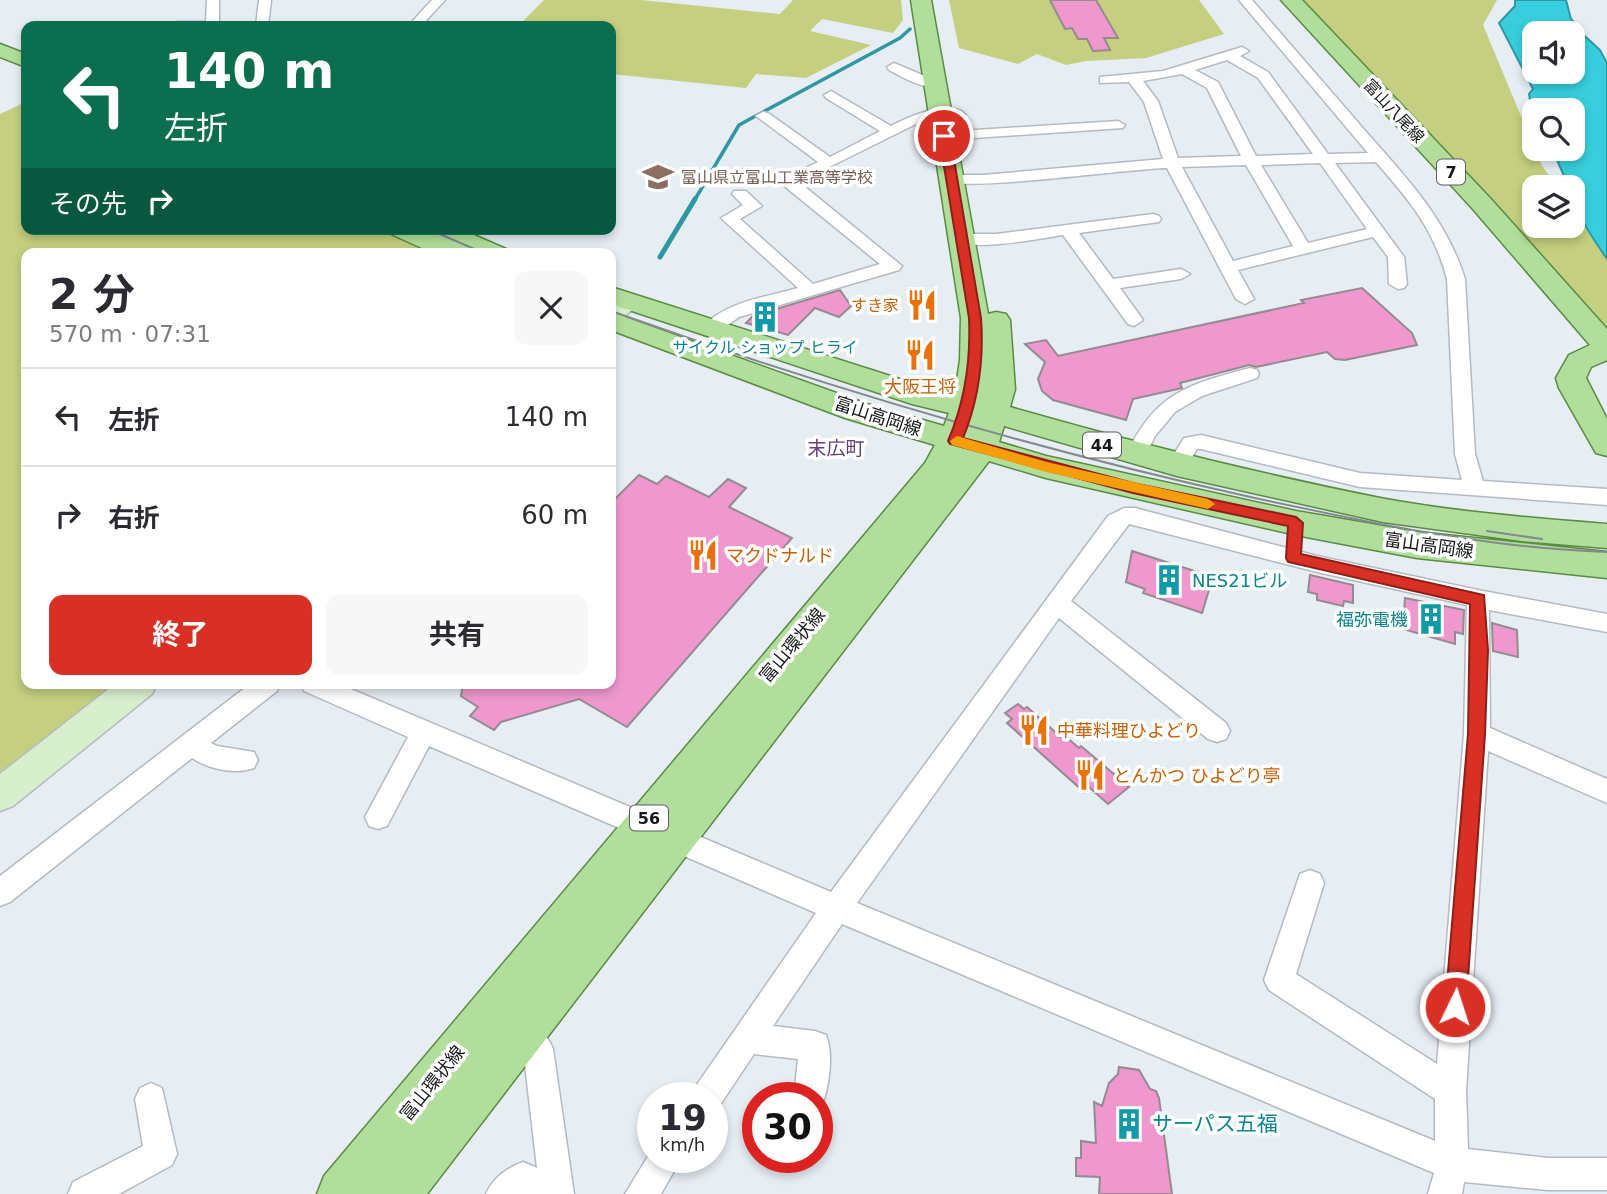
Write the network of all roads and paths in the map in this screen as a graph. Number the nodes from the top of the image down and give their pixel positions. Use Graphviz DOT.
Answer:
graph roads {
  1 [pos="213,0"];
  2 [pos="265,0"];
  3 [pos="439,0"];
  4 [pos="921,0"];
  5 [pos="936,0"];
  6 [pos="1245,0"];
  7 [pos="1291,0"];
  8 [pos="214,21"];
  9 [pos="262,21"];
  10 [pos="419,21"];
  11 [pos="0,50"];
  12 [pos="1247,50"];
  13 [pos="1228,55"];
  14 [pos="21,59"];
  15 [pos="894,67"];
  16 [pos="1183,69"];
  17 [pos="1133,78"];
  18 [pos="1105,80"];
  19 [pos="935,82"];
  20 [pos="831,95"];
  21 [pos="763,116"];
  22 [pos="952,125"];
  23 [pos="1118,125"];
  24 [pos="891,132"];
  25 [pos="1381,156"];
  26 [pos="1325,159"];
  27 [pos="1250,160"];
  28 [pos="829,163"];
  29 [pos="1172,163"];
  30 [pos="961,180"];
  31 [pos="740,194"];
  32 [pos="1153,219"];
  33 [pos="1067,229"];
  34 [pos="1377,231"];
  35 [pos="414,235"];
  36 [pos="451,235"];
  37 [pos="972,239"];
  38 [pos="443,248"];
  39 [pos="483,248"];
  40 [pos="1303,249"];
  41 [pos="1229,267"];
  42 [pos="1181,274"];
  43 [pos="1398,284"];
  44 [pos="1108,285"];
  45 [pos="810,290"];
  46 [pos="1245,299"];
  47 [pos="616,308"];
  48 [pos="1134,320"];
  49 [pos="711,329"];
  50 [pos="1607,348"];
  51 [pos="1250,374"];
  52 [pos="974,427"];
  53 [pos="1607,445"];
  54 [pos="1136,455"];
  55 [pos="1177,465"];
  56 [pos="1474,487"];
  57 [pos="1607,497"];
  58 [pos="1296,523"];
  59 [pos="1607,536"];
  60 [pos="1293,558"];
  61 [pos="1607,565"];
  62 [pos="1478,599"];
  63 [pos="1057,603"];
  64 [pos="1607,623"];
  65 [pos="134,689"];
  66 [pos="262,689"];
  67 [pos="324,689"];
  68 [pos="1217,731"];
  69 [pos="423,733"];
  70 [pos="1477,734"];
  71 [pos="192,744"];
  72 [pos="245,760"];
  73 [pos="1607,791"];
  74 [pos="0,795"];
  75 [pos="378,817"];
  76 [pos="658,833"];
  77 [pos="1310,883"];
  78 [pos="0,893"];
  79 [pos="837,907"];
  80 [pos="522,1033"];
  81 [pos="748,1038"];
  82 [pos="717,1082"];
  83 [pos="812,1082"];
  84 [pos="1450,1091"];
  85 [pos="151,1099"];
  86 [pos="656,1173"];
  87 [pos="1607,1174"];
  88 [pos="1449,1179"];
  89 [pos="85,1194"];
  90 [pos="342,1194"];
  91 [pos="395,1194"];
  92 [pos="503,1194"];
  93 [pos="547,1194"];
  94 [pos="556,1194"];
  95 [pos="642,1194"];
  1 -- 8 [label="street"];
  2 -- 9 [label="street"];
  3 -- 10 [label="street"];
  4 -- 19 [label="main road, 富山環状線 / 56"];
  5 -- 22 [label="main road, 富山環状線 / 56"];
  6 -- 25 [label="street"];
  7 -- 50 [label="main road, 富山八尾線 / 7"];
  11 -- 14 [label="main road"];
  12 -- 13 [label="street"];
  13 -- 16 [label="street"];
  13 -- 26 [label="street"];
  15 -- 19 [label="street"];
  16 -- 17 [label="street"];
  16 -- 27 [label="street"];
  17 -- 18 [label="street"];
  17 -- 29 [label="street"];
  19 -- 22 [label="main road, 富山環状線 / 56"];
  20 -- 24 [label="street"];
  21 -- 28 [label="street"];
  22 -- 23 [label="street"];
  22 -- 24 [label="street"];
  22 -- 30 [label="main road, 富山環状線 / 56"];
  24 -- 28 [label="street"];
  25 -- 26 [label="street"];
  25 -- 56 [label="street"];
  26 -- 27 [label="street"];
  26 -- 34 [label="street"];
  27 -- 29 [label="street"];
  27 -- 40 [label="street"];
  28 -- 45 [label="street"];
  29 -- 30 [label="street"];
  29 -- 41 [label="street"];
  30 -- 37 [label="main road, 富山環状線 / 56"];
  31 -- 45 [label="street"];
  32 -- 33 [label="street"];
  33 -- 37 [label="street"];
  33 -- 44 [label="street"];
  34 -- 40 [label="street"];
  34 -- 43 [label="street"];
  35 -- 38 [label="main road"];
  36 -- 39 [label="main road"];
  37 -- 52 [label="main road, 富山環状線 / 56"];
  40 -- 41 [label="street"];
  41 -- 46 [label="street"];
  42 -- 44 [label="street"];
  44 -- 48 [label="street"];
  45 -- 49 [label="street"];
  47 -- 49 [label="main road, 富山高岡線 / 44"];
  47 -- 52 [label="main road, 富山高岡線 / 44"];
  49 -- 52 [label="main road, 富山高岡線 / 44"];
  50 -- 53 [label="main road, 富山八尾線 / 7"];
  51 -- 54 [label="street"];
  52 -- 54 [label="main road, 富山高岡線 / 44"];
  52 -- 58 [label="main road, 富山高岡線 / 44"];
  52 -- 76 [label="main road, 富山環状線 / 56"];
  54 -- 55 [label="main road, 富山高岡線 / 44"];
  55 -- 56 [label="street"];
  55 -- 59 [label="main road, 富山高岡線 / 44"];
  56 -- 57 [label="street"];
  58 -- 60 [label="street"];
  58 -- 61 [label="main road, 富山高岡線 / 44"];
  60 -- 62 [label="street"];
  60 -- 63 [label="street"];
  62 -- 64 [label="street"];
  62 -- 70 [label="street"];
  63 -- 68 [label="street"];
  63 -- 79 [label="street"];
  65 -- 74 [label="street"];
  66 -- 71 [label="street"];
  67 -- 69 [label="street"];
  69 -- 75 [label="street"];
  69 -- 76 [label="street"];
  70 -- 73 [label="street"];
  70 -- 84 [label="street"];
  71 -- 72 [label="street"];
  71 -- 78 [label="street"];
  76 -- 79 [label="street"];
  76 -- 80 [label="main road, 富山環状線 / 56"];
  76 -- 90 [label="main road, 富山環状線 / 56"];
  77 -- 84 [label="street"];
  79 -- 81 [label="street"];
  79 -- 88 [label="street"];
  80 -- 91 [label="main road, 富山環状線 / 56"];
  80 -- 94 [label="street"];
  81 -- 82 [label="street"];
  81 -- 83 [label="street"];
  84 -- 88 [label="street"];
  85 -- 89 [label="street"];
  86 -- 95 [label="street"];
  87 -- 88 [label="street"];
  92 -- 93 [label="street"];
}
